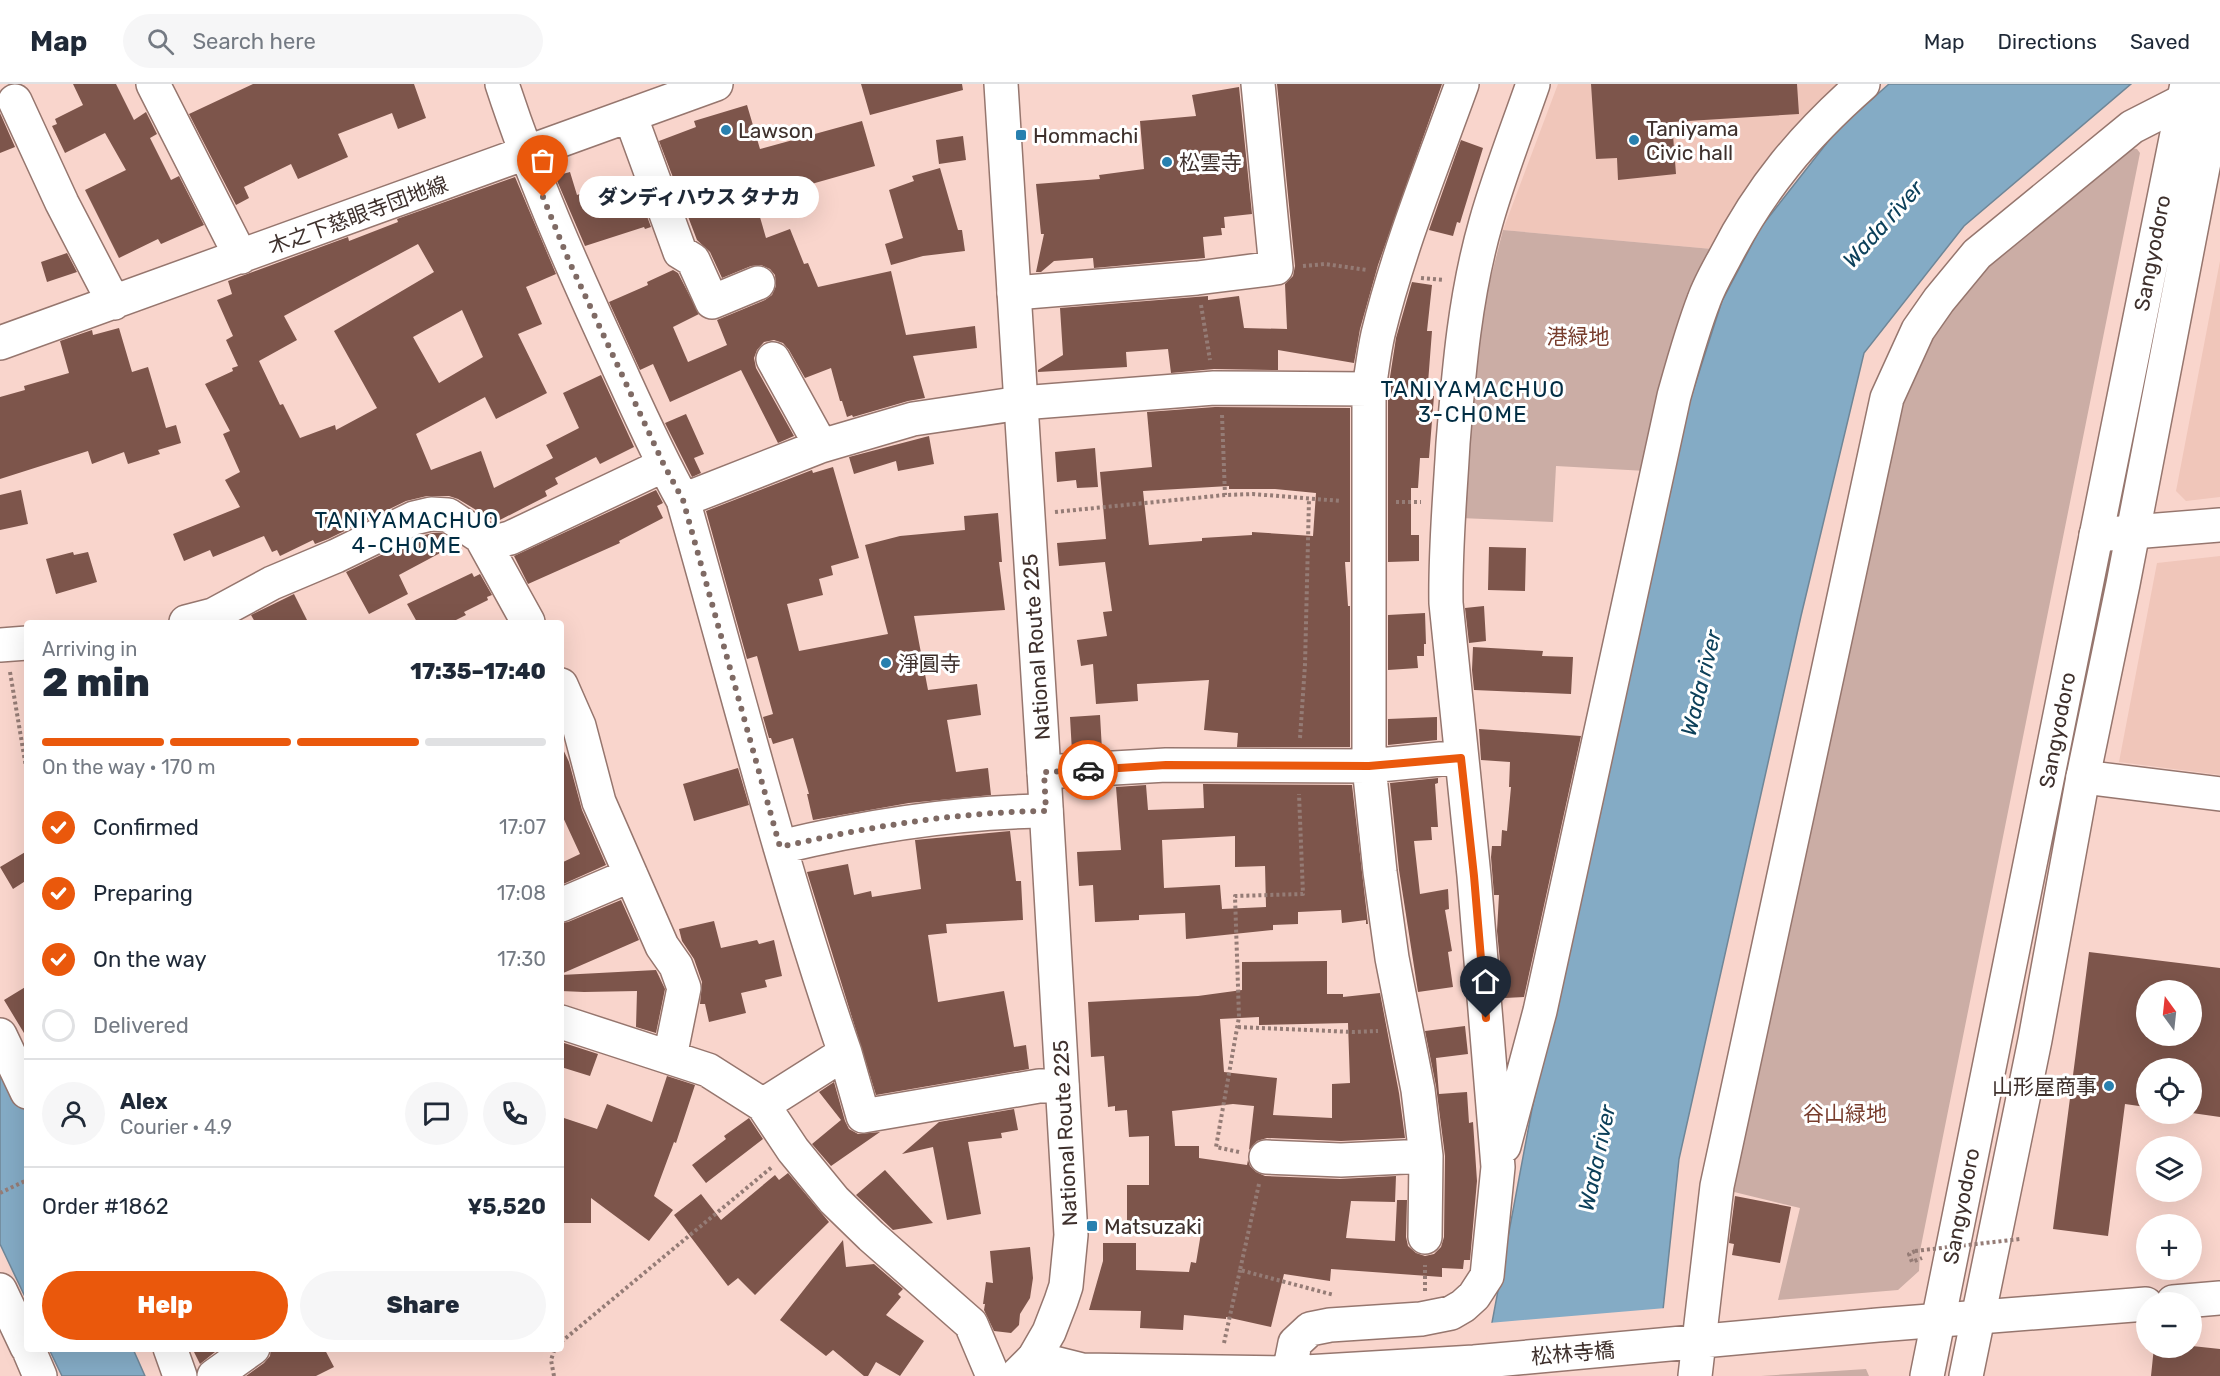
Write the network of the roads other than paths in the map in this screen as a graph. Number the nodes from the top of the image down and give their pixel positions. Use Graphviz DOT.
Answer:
graph roads {
  1 [pos="153,84"];
  2 [pos="502,84"];
  3 [pos="716,84"];
  4 [pos="1001,84"];
  5 [pos="1258,84"];
  6 [pos="1462,84"];
  7 [pos="1533,84"];
  8 [pos="1863,84"];
  9 [pos="2220,84"];
  10 [pos="2185,93"];
  11 [pos="15,101"];
  12 [pos="630,115"];
  13 [pos="525,155"];
  14 [pos="241,257"];
  15 [pos="758,283"];
  16 [pos="1014,293"];
  17 [pos="114,303"];
  18 [pos="0,343"];
  19 [pos="773,359"];
  20 [pos="1369,389"];
  21 [pos="1021,403"];
  22 [pos="821,446"];
  23 [pos="664,465"];
  24 [pos="683,500"];
  25 [pos="2220,525"];
  26 [pos="2132,533"];
  27 [pos="2096,535"];
  28 [pos="481,537"];
  29 [pos="199,620"];
  30 [pos="527,620"];
  31 [pos="564,700"];
  32 [pos="570,730"];
  33 [pos="1461,758"];
  34 [pos="1369,766"];
  35 [pos="1044,772"];
  36 [pos="2083,777"];
  37 [pos="2220,794"];
  38 [pos="1046,811"];
  39 [pos="780,847"];
  40 [pos="631,875"];
  41 [pos="564,904"];
  42 [pos="1540,1011"];
  43 [pos="1486,1018"];
  44 [pos="564,1023"];
  45 [pos="0,1035"];
  46 [pos="845,1053"];
  47 [pos="670,1057"];
  48 [pos="24,1086"];
  49 [pos="1062,1086"];
  50 [pos="763,1105"];
  51 [pos="1426,1156"];
  52 [pos="1266,1157"];
  53 [pos="1498,1167"];
  54 [pos="1425,1237"];
  55 [pos="0,1290"];
  56 [pos="2220,1298"];
  57 [pos="2202,1300"];
  58 [pos="2136,1305"];
  59 [pos="1979,1317"];
  60 [pos="1938,1321"];
  61 [pos="19,1343"];
  62 [pos="1685,1343"];
  63 [pos="25,1352"];
  64 [pos="171,1352"];
  65 [pos="247,1352"];
  66 [pos="1225,1364"];
  67 [pos="1019,1370"];
  68 [pos="1289,1373"];
  69 [pos="40,1376"];
  70 [pos="180,1376"];
  71 [pos="214,1376"];
  72 [pos="1695,1376"];
  73 [pos="1927,1376"];
  74 [pos="1966,1376"];
  1 -- 14 [label="main road"];
  2 -- 13 [label="main road"];
  3 -- 12 [label="main road, 木之下慈眼寺団地線"];
  4 -- 16 [label="main road, National Route 225"];
  5 -- 16 [label="main road"];
  6 -- 20 [label="main road"];
  7 -- 33 [label="main road"];
  8 -- 42 [label="main road"];
  9 -- 26 [label="main road, Sangyodoro"];
  10 -- 27 [label="main road, Sangyodoro"];
  10 -- 62 [label="main road"];
  11 -- 17 [label="main road"];
  12 -- 13 [label="main road, 木之下慈眼寺団地線"];
  12 -- 15 [label="main road"];
  13 -- 14 [label="main road, 木之下慈眼寺団地線"];
  13 -- 23 [label="main road"];
  14 -- 17 [label="main road, 木之下慈眼寺団地線"];
  16 -- 21 [label="main road, National Route 225"];
  17 -- 18 [label="main road, 木之下慈眼寺団地線"];
  19 -- 22 [label="main road"];
  20 -- 21 [label="main road"];
  20 -- 34 [label="main road"];
  21 -- 22 [label="main road"];
  21 -- 35 [label="main road, National Route 225"];
  22 -- 24 [label="main road"];
  23 -- 24 [label="main road"];
  23 -- 28 [label="main road"];
  24 -- 39 [label="main road"];
  25 -- 26 [label="main road"];
  26 -- 27 [label="main road"];
  26 -- 36 [label="main road, Sangyodoro"];
  27 -- 60 [label="main road, Sangyodoro"];
  28 -- 29 [label="main road"];
  28 -- 30 [label="main road"];
  31 -- 32 [label="main road"];
  32 -- 40 [label="main road"];
  33 -- 34 [label="main road"];
  33 -- 43 [label="main road"];
  34 -- 35 [label="main road"];
  34 -- 51 [label="main road"];
  35 -- 38 [label="main road, National Route 225"];
  36 -- 37 [label="main road"];
  36 -- 59 [label="main road, Sangyodoro"];
  38 -- 39 [label="main road"];
  38 -- 49 [label="main road, National Route 225"];
  39 -- 46 [label="main road"];
  40 -- 41 [label="main road"];
  40 -- 47 [label="main road"];
  42 -- 43 [label="main road"];
  42 -- 53 [label="main road"];
  43 -- 53 [label="main road"];
  44 -- 47 [label="main road"];
  45 -- 48 [label="main road"];
  46 -- 49 [label="main road"];
  46 -- 50 [label="main road"];
  47 -- 50 [label="main road"];
  49 -- 67 [label="main road, National Route 225"];
  50 -- 67 [label="main road"];
  51 -- 52 [label="main road"];
  51 -- 54 [label="main road"];
  53 -- 68 [label="main road"];
  55 -- 61 [label="main road"];
  56 -- 57 [label="main road"];
  58 -- 59 [label="main road, 松林寺橋"];
  59 -- 60 [label="main road, 松林寺橋"];
  59 -- 74 [label="main road, Sangyodoro"];
  60 -- 62 [label="main road, 松林寺橋"];
  60 -- 73 [label="main road, Sangyodoro"];
  62 -- 68 [label="main road, 松林寺橋"];
  62 -- 72 [label="main road"];
  63 -- 69 [label="main road"];
  64 -- 70 [label="main road"];
  65 -- 71 [label="main road"];
  66 -- 67 [label="main road, 松林寺橋"];
  66 -- 68 [label="main road, 松林寺橋"];
}
